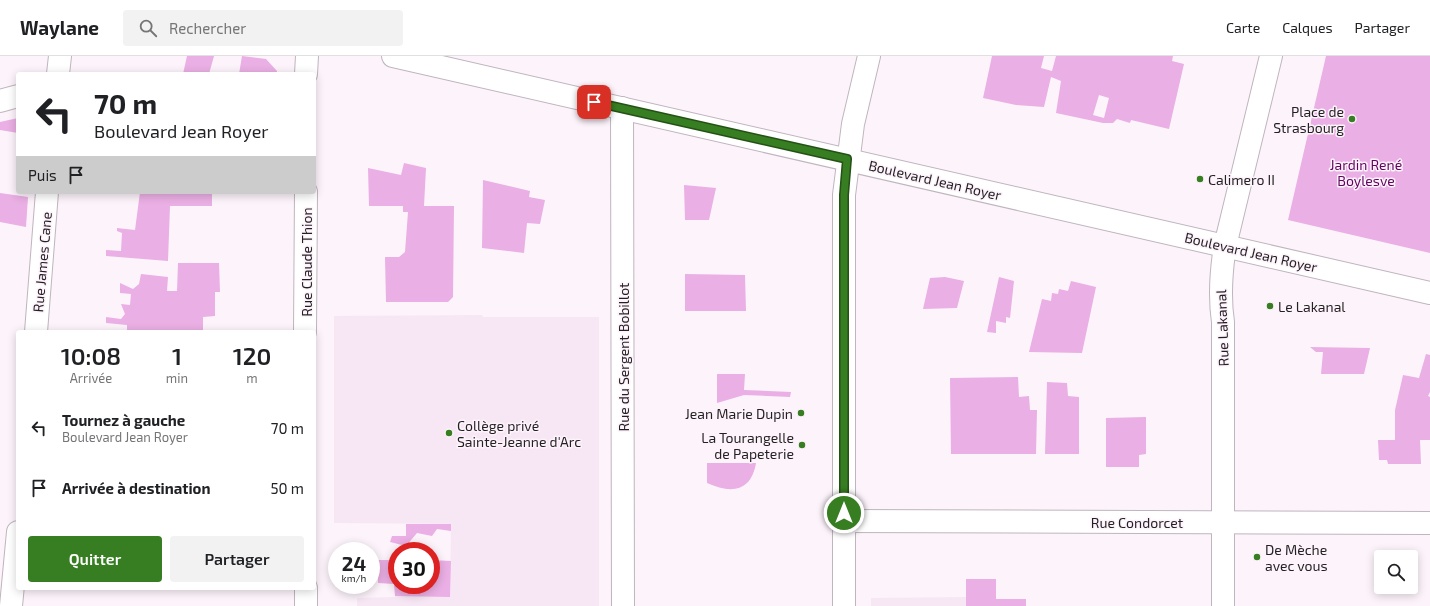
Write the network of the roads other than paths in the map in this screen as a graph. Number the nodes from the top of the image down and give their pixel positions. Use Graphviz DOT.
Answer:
graph roads {
  1 [pos="60,56"];
  2 [pos="307,56"];
  3 [pos="394,56"];
  4 [pos="868,56"];
  5 [pos="1271,56"];
  6 [pos="58,72"];
  7 [pos="306,72"];
  8 [pos="16,97"];
  9 [pos="0,101"];
  10 [pos="622,108"];
  11 [pos="847,159"];
  12 [pos="47,194"];
  13 [pos="306,194"];
  14 [pos="1225,246"];
  15 [pos="1430,293"];
  16 [pos="36,330"];
  17 [pos="305,330"];
  18 [pos="844,521"];
  19 [pos="1224,522"];
  20 [pos="1430,523"];
  21 [pos="16,553"];
  22 [pos="306,590"];
  23 [pos="11,606"];
  24 [pos="306,606"];
  25 [pos="623,606"];
  26 [pos="844,606"];
  27 [pos="1223,606"];
  1 -- 6 [label="street"];
  2 -- 7 [label="street"];
  3 -- 10 [label="street, Boulevard Jean Royer"];
  4 -- 11 [label="street"];
  5 -- 14 [label="street, Rue Lakanal"];
  8 -- 9 [label="street"];
  10 -- 11 [label="street, Boulevard Jean Royer"];
  10 -- 25 [label="street, Rue du Sergent Bobillot"];
  11 -- 14 [label="street, Boulevard Jean Royer"];
  11 -- 18 [label="street"];
  12 -- 16 [label="street, Rue James Cane"];
  13 -- 17 [label="street, Rue Claude Thion"];
  14 -- 15 [label="street, Boulevard Jean Royer"];
  14 -- 19 [label="street, Rue Lakanal"];
  18 -- 19 [label="street, Rue Condorcet"];
  18 -- 26 [label="street"];
  19 -- 20 [label="street, Rue Condorcet"];
  19 -- 27 [label="street, Rue Lakanal"];
  21 -- 23 [label="street"];
  22 -- 24 [label="street"];
}
